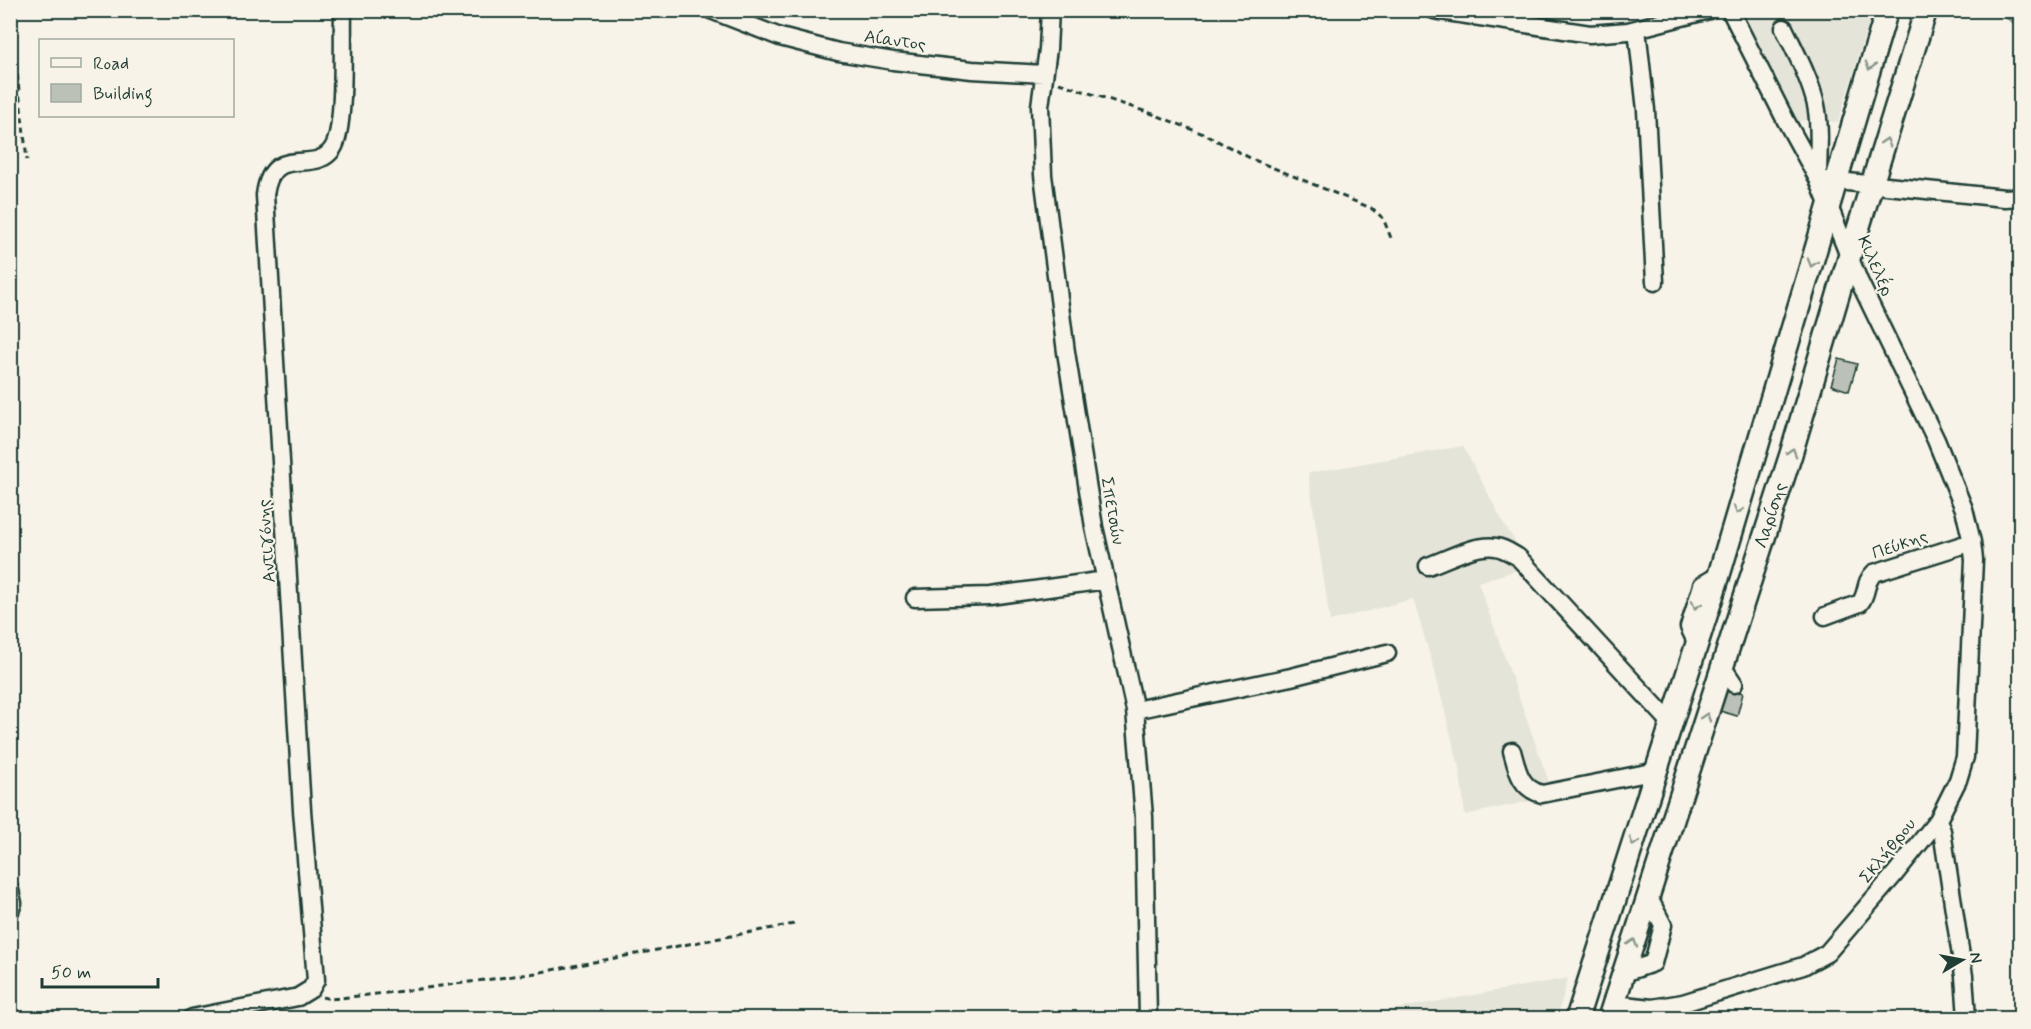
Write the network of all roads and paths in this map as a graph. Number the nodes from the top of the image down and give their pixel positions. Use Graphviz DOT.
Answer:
graph roads {
  1 [pos="343,10"];
  2 [pos="711,10"];
  3 [pos="1050,10"];
  4 [pos="1434,10"];
  5 [pos="1709,10"];
  6 [pos="1730,10"];
  7 [pos="1887,10"];
  8 [pos="1926,10"];
  9 [pos="10,12"];
  10 [pos="1784,28"];
  11 [pos="1637,29"];
  12 [pos="1044,76"];
  13 [pos="27,160"];
  14 [pos="1827,180"];
  15 [pos="1872,185"];
  16 [pos="2020,197"];
  17 [pos="1829,207"];
  18 [pos="1391,238"];
  19 [pos="1849,258"];
  20 [pos="1655,282"];
  21 [pos="1972,542"];
  22 [pos="1428,566"];
  23 [pos="1106,580"];
  24 [pos="915,598"];
  25 [pos="1824,616"];
  26 [pos="1387,653"];
  27 [pos="1135,710"];
  28 [pos="1672,724"];
  29 [pos="1512,751"];
  30 [pos="1657,771"];
  31 [pos="1938,820"];
  32 [pos="10,890"];
  33 [pos="10,911"];
  34 [pos="794,924"];
  35 [pos="309,991"];
  36 [pos="1611,1011"];
  37 [pos="192,1018"];
  38 [pos="1148,1018"];
  39 [pos="1577,1018"];
  40 [pos="1967,1018"];
  1 -- 35 [label="street, Αντιγόνης"];
  2 -- 12 [label="street, Αίαντος"];
  3 -- 12 [label="street, Σπετσών"];
  4 -- 11 [label="street"];
  5 -- 11 [label="street"];
  6 -- 14 [label="street"];
  7 -- 14 [label="main road, Λαρίσης, one-way"];
  15 -- 8 [label="main road, Λαρίσης, one-way"];
  9 -- 13 [label="path"];
  10 -- 14 [label="street"];
  11 -- 20 [label="street"];
  12 -- 18 [label="path"];
  12 -- 23 [label="street, Σπετσών"];
  14 -- 15 [label="street"];
  14 -- 17 [label="main road, Λαρίσης"];
  15 -- 16 [label="street"];
  15 -- 19 [label="main road, Λαρίσης"];
  17 -- 19 [label="street, Κιλελέρ"];
  17 -- 28 [label="main road, Λαρίσης, one-way"];
  19 -- 21 [label="street, Κιλελέρ"];
  36 -- 19 [label="main road, Λαρίσης, one-way"];
  21 -- 25 [label="street, Πεύκης"];
  21 -- 31 [label="street, Σκλήθρου"];
  22 -- 28 [label="street"];
  23 -- 24 [label="street"];
  23 -- 27 [label="street, Σπετσών"];
  26 -- 27 [label="street"];
  27 -- 38 [label="street, Σπετσών"];
  28 -- 30 [label="main road, Λαρίσης"];
  29 -- 30 [label="street"];
  30 -- 39 [label="main road, Λαρίσης, one-way"];
  31 -- 36 [label="street, Σκλήθρου"];
  31 -- 40 [label="street"];
  32 -- 33 [label="street"];
  34 -- 35 [label="path"];
  35 -- 37 [label="street"];
}
